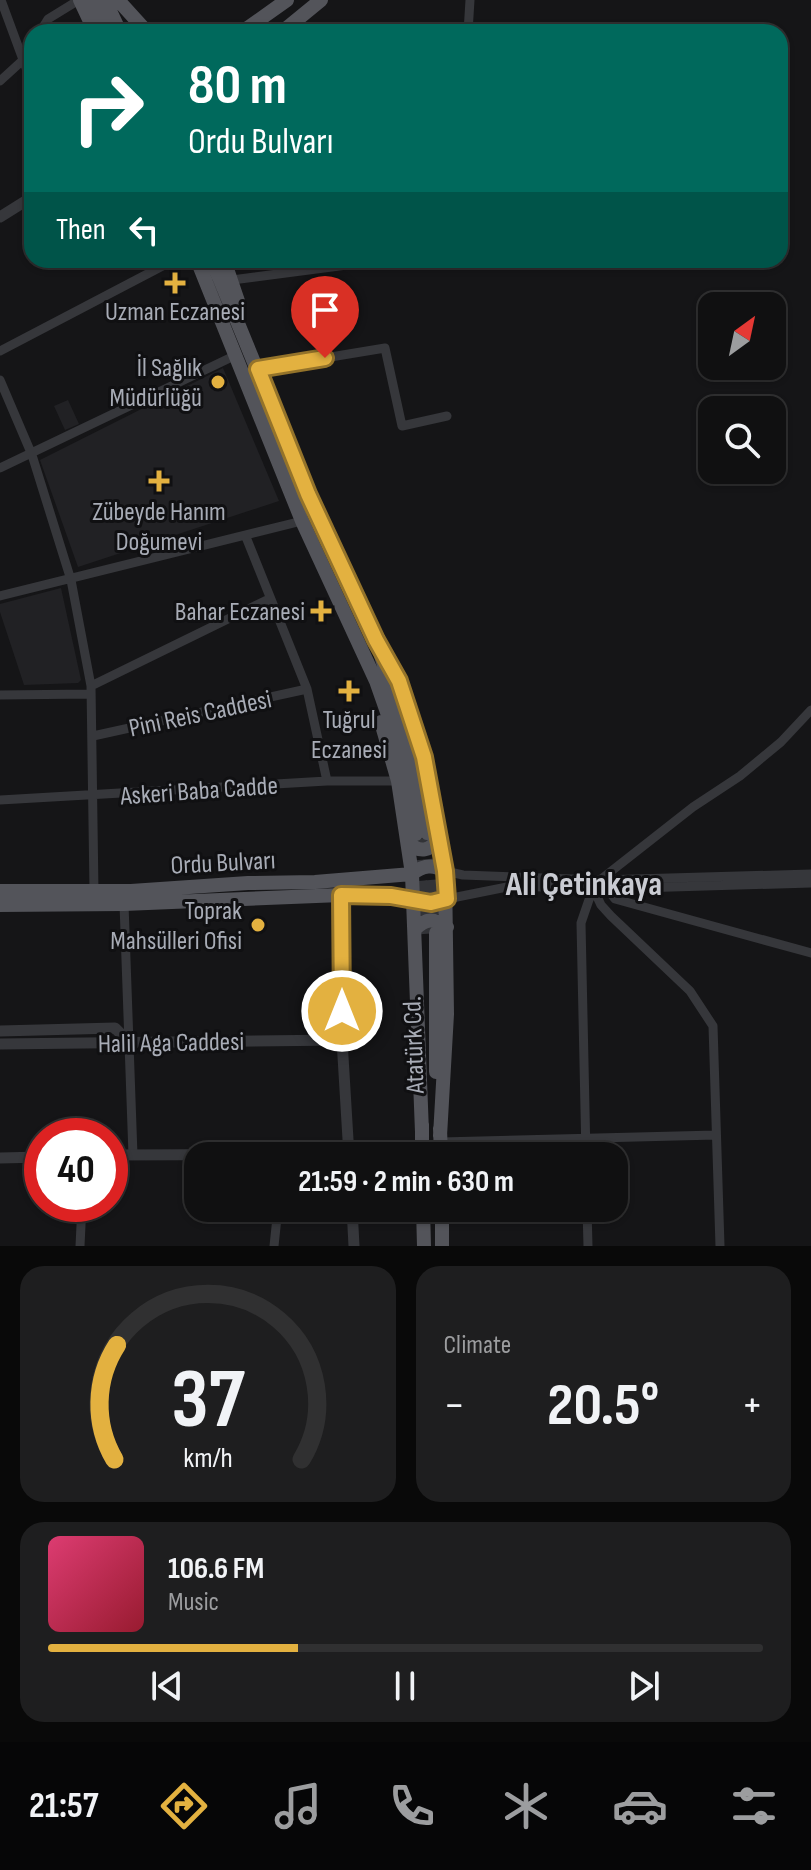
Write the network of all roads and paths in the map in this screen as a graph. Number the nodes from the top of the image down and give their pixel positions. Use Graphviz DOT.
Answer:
graph roads {
  1 [pos="1,0"];
  2 [pos="80,0"];
  3 [pos="92,0"];
  4 [pos="287,0"];
  5 [pos="321,0"];
  6 [pos="470,0"];
  7 [pos="114,1"];
  8 [pos="45,24"];
  9 [pos="91,24"];
  10 [pos="103,24"];
  11 [pos="118,24"];
  12 [pos="126,24"];
  13 [pos="138,24"];
  14 [pos="253,24"];
  15 [pos="292,24"];
  16 [pos="468,24"];
  17 [pos="23,60"];
  18 [pos="0,81"];
  19 [pos="24,202"];
  20 [pos="0,217"];
  21 [pos="159,268"];
  22 [pos="191,268"];
  23 [pos="200,268"];
  24 [pos="215,268"];
  25 [pos="227,268"];
  26 [pos="324,268"];
  27 [pos="232,280"];
  28 [pos="0,351"];
  29 [pos="234,356"];
  30 [pos="258,369"];
  31 [pos="0,380"];
  32 [pos="447,416"];
  33 [pos="32,455"];
  34 [pos="0,468"];
  35 [pos="302,521"];
  36 [pos="246,537"];
  37 [pos="71,580"];
  38 [pos="0,596"];
  39 [pos="269,599"];
  40 [pos="357,641"];
  41 [pos="307,689"];
  42 [pos="91,690"];
  43 [pos="0,695"];
  44 [pos="811,710"];
  45 [pos="93,736"];
  46 [pos="327,781"];
  47 [pos="398,781"];
  48 [pos="94,796"];
  49 [pos="0,800"];
  50 [pos="423,837"];
  51 [pos="445,871"];
  52 [pos="412,874"];
  53 [pos="811,874"];
  54 [pos="811,883"];
  55 [pos="599,886"];
  56 [pos="0,891"];
  57 [pos="94,891"];
  58 [pos="341,895"];
  59 [pos="414,899"];
  60 [pos="447,899"];
  61 [pos="124,904"];
  62 [pos="0,905"];
  63 [pos="430,931"];
  64 [pos="811,953"];
  65 [pos="0,1031"];
  66 [pos="342,1040"];
  67 [pos="129,1042"];
  68 [pos="0,1044"];
  69 [pos="716,1135"];
  70 [pos="585,1139"];
  71 [pos="348,1142"];
  72 [pos="422,1142"];
  73 [pos="441,1142"];
  74 [pos="513,1142"];
  75 [pos="585,1142"];
  76 [pos="128,1155"];
  77 [pos="133,1155"];
  78 [pos="184,1155"];
  79 [pos="24,1157"];
  80 [pos="0,1158"];
  81 [pos="81,1222"];
  82 [pos="277,1222"];
  83 [pos="353,1222"];
  84 [pos="423,1222"];
  85 [pos="442,1222"];
  86 [pos="587,1222"];
  87 [pos="80,1246"];
  88 [pos="274,1246"];
  89 [pos="354,1246"];
  90 [pos="424,1246"];
  91 [pos="442,1246"];
  92 [pos="588,1246"];
  93 [pos="720,1246"];
  1 -- 17 [label="street"];
  2 -- 8 [label="street"];
  2 -- 9 [label="main road"];
  3 -- 10 [label="main road"];
  4 -- 14 [label="main road"];
  5 -- 15 [label="main road"];
  6 -- 16 [label="street"];
  7 -- 11 [label="main road"];
  7 -- 12 [label="main road"];
  7 -- 13 [label="main road"];
  17 -- 18 [label="street"];
  19 -- 20 [label="street"];
  21 -- 28 [label="street"];
  22 -- 29 [label="main road"];
  23 -- 29 [label="main road"];
  24 -- 30 [label="main road"];
  25 -- 27 [label="main road"];
  26 -- 27 [label="street"];
  27 -- 30 [label="main road"];
  29 -- 33 [label="street"];
  29 -- 35 [label="main road"];
  30 -- 32 [label="street"];
  30 -- 50 [label="main road"];
  31 -- 33 [label="street"];
  33 -- 34 [label="street"];
  33 -- 37 [label="street"];
  35 -- 36 [label="street"];
  35 -- 40 [label="main road"];
  36 -- 37 [label="street"];
  36 -- 39 [label="street"];
  37 -- 38 [label="street"];
  37 -- 42 [label="street"];
  39 -- 41 [label="street"];
  39 -- 42 [label="street"];
  40 -- 47 [label="main road"];
  40 -- 50 [label="main road"];
  41 -- 45 [label="street, Pini Reis Caddesi"];
  41 -- 46 [label="street"];
  42 -- 43 [label="street"];
  42 -- 45 [label="street"];
  44 -- 55 [label="street"];
  45 -- 48 [label="street"];
  46 -- 47 [label="street, Askeri Baba Cadde"];
  46 -- 48 [label="street, Askeri Baba Cadde"];
  47 -- 50 [label="main road"];
  48 -- 49 [label="street, Askeri Baba Cadde"];
  48 -- 57 [label="street"];
  50 -- 51 [label="main road"];
  50 -- 52 [label="main road"];
  51 -- 52 [label="main road, Ordu Bulvarı"];
  51 -- 55 [label="street"];
  51 -- 60 [label="main road"];
  52 -- 57 [label="main road, Ordu Bulvarı"];
  52 -- 59 [label="main road"];
  53 -- 55 [label="street"];
  54 -- 55 [label="street"];
  55 -- 60 [label="street"];
  55 -- 64 [label="street"];
  55 -- 69 [label="street"];
  55 -- 70 [label="street"];
  56 -- 57 [label="main road, Ordu Bulvarı"];
  58 -- 59 [label="main road, Ordu Bulvarı"];
  58 -- 61 [label="main road, Ordu Bulvarı"];
  58 -- 66 [label="street"];
  59 -- 60 [label="main road, Ordu Bulvarı"];
  59 -- 63 [label="main road"];
  60 -- 63 [label="main road"];
  61 -- 62 [label="main road, Ordu Bulvarı"];
  61 -- 67 [label="street"];
  63 -- 72 [label="main road, Atatürk Cd."];
  63 -- 73 [label="main road"];
  65 -- 67 [label="street"];
  66 -- 67 [label="street, Halil Aga Caddesi"];
  66 -- 71 [label="street"];
  67 -- 68 [label="street, Halil Aga Caddesi"];
  67 -- 77 [label="street"];
  69 -- 70 [label="street"];
  69 -- 93 [label="street"];
  70 -- 74 [label="street"];
  70 -- 75 [label="street"];
  76 -- 77 [label="street"];
  77 -- 78 [label="street"];
  79 -- 80 [label="street"];
  81 -- 87 [label="street"];
  82 -- 88 [label="street"];
  83 -- 89 [label="street"];
  84 -- 90 [label="main road"];
  85 -- 91 [label="main road"];
  86 -- 92 [label="street"];
}
